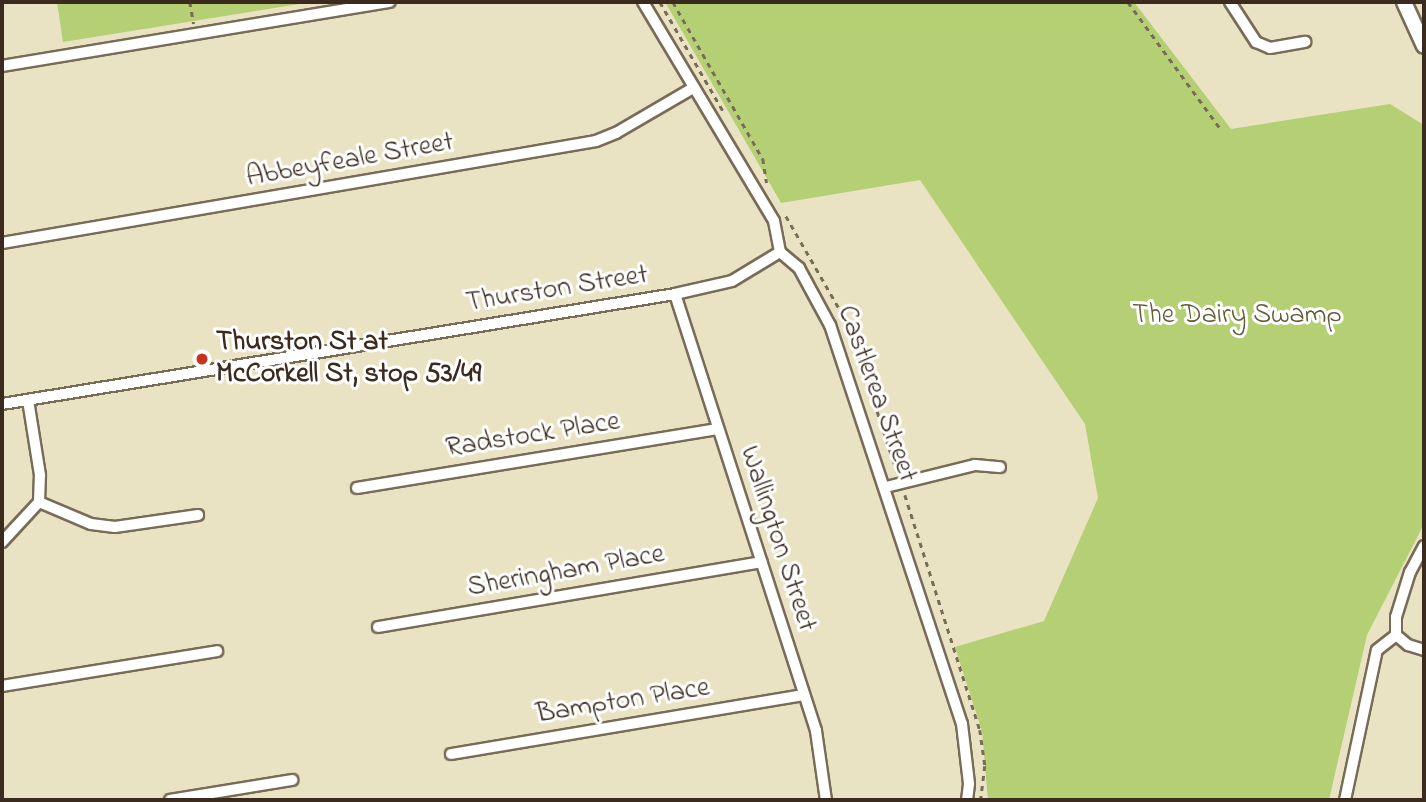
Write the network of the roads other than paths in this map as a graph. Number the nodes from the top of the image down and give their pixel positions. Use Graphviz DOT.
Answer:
graph roads {
  1 [pos="390,2"];
  2 [pos="643,2"];
  3 [pos="1230,2"];
  4 [pos="1404,2"];
  5 [pos="1305,42"];
  6 [pos="1424,46"];
  7 [pos="2,66"];
  8 [pos="693,88"];
  9 [pos="2,243"];
  10 [pos="780,252"];
  11 [pos="675,294"];
  12 [pos="28,400"];
  13 [pos="2,404"];
  14 [pos="717,429"];
  15 [pos="1000,467"];
  16 [pos="886,487"];
  17 [pos="357,488"];
  18 [pos="39,502"];
  19 [pos="198,515"];
  20 [pos="2,542"];
  21 [pos="1424,546"];
  22 [pos="762,562"];
  23 [pos="378,627"];
  24 [pos="1396,635"];
  25 [pos="1424,650"];
  26 [pos="217,651"];
  27 [pos="2,686"];
  28 [pos="803,695"];
  29 [pos="451,754"];
  30 [pos="292,780"];
  31 [pos="170,800"];
  32 [pos="826,800"];
  33 [pos="967,800"];
  34 [pos="1345,800"];
  1 -- 7 [label="street"];
  2 -- 8 [label="street"];
  3 -- 5 [label="street"];
  4 -- 6 [label="street"];
  8 -- 9 [label="street, Abbeyfeale Street"];
  8 -- 10 [label="street"];
  10 -- 11 [label="street, Thurston Street"];
  10 -- 16 [label="street, Castlerea Street"];
  11 -- 12 [label="street, Thurston Street"];
  11 -- 14 [label="street, Wallington Street"];
  12 -- 13 [label="street, Thurston Street"];
  12 -- 18 [label="street"];
  14 -- 17 [label="street, Radstock Place"];
  14 -- 22 [label="street, Wallington Street"];
  15 -- 16 [label="street"];
  16 -- 33 [label="street, Castlerea Street"];
  18 -- 19 [label="street"];
  18 -- 20 [label="street"];
  21 -- 24 [label="street"];
  22 -- 23 [label="street, Sheringham Place"];
  22 -- 28 [label="street, Wallington Street"];
  24 -- 25 [label="street"];
  24 -- 34 [label="street"];
  26 -- 27 [label="street"];
  28 -- 29 [label="street, Bampton Place"];
  28 -- 32 [label="street, Wallington Street"];
  30 -- 31 [label="street"];
}
